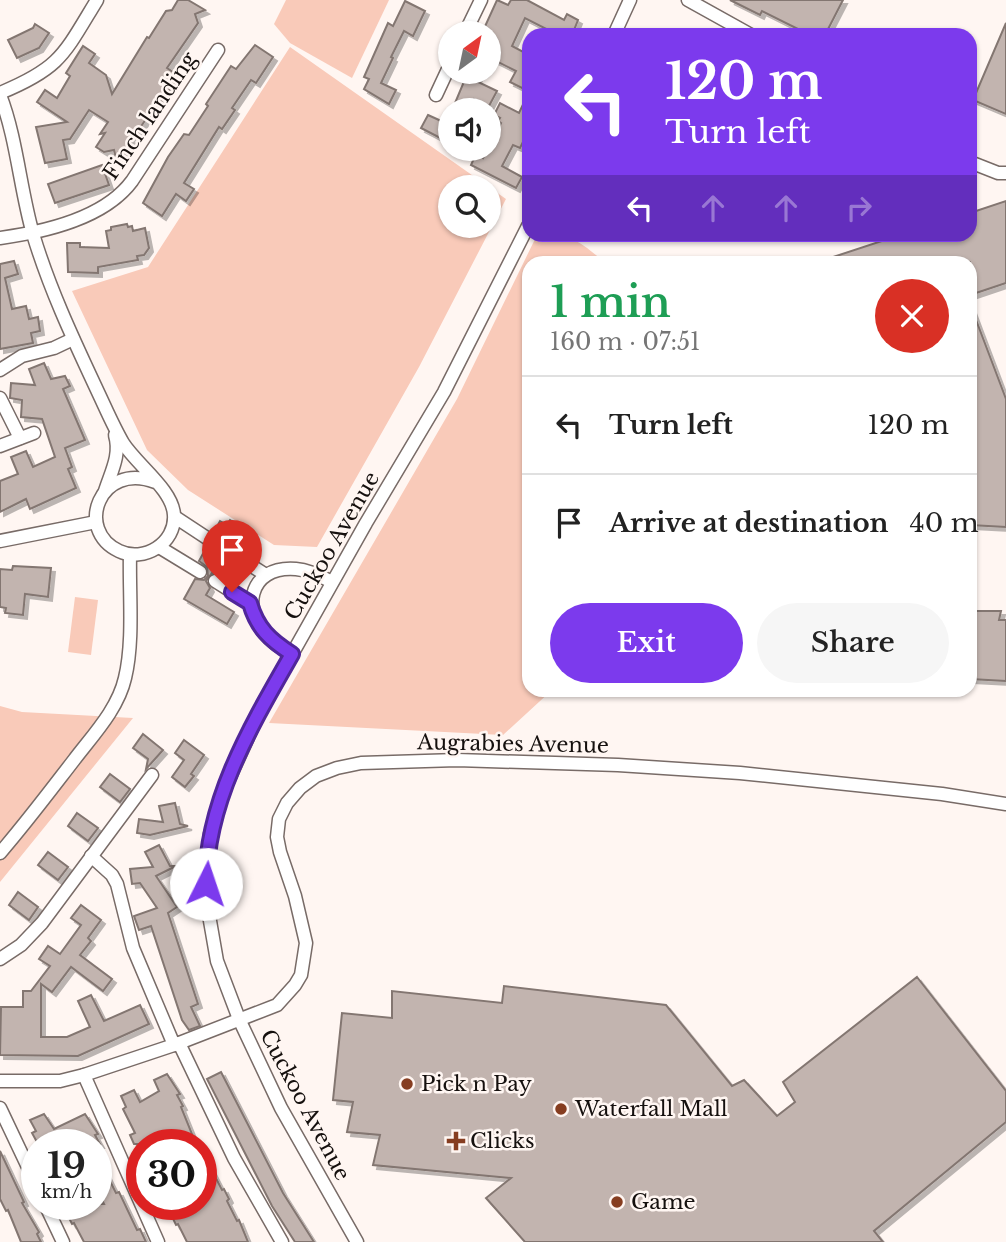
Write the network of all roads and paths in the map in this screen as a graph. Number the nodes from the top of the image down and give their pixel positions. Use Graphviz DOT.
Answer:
graph roads {
  1 [pos="97,0"];
  2 [pos="481,0"];
  3 [pos="630,0"];
  4 [pos="688,0"];
  5 [pos="471,21"];
  6 [pos="617,28"];
  7 [pos="738,28"];
  8 [pos="218,50"];
  9 [pos="441,84"];
  10 [pos="0,94"];
  11 [pos="436,95"];
  12 [pos="977,165"];
  13 [pos="1006,173"];
  14 [pos="33,233"];
  15 [pos="0,238"];
  16 [pos="522,238"];
  17 [pos="73,340"];
  18 [pos="0,370"];
  19 [pos="0,398"];
  20 [pos="110,418"];
  21 [pos="34,433"];
  22 [pos="20,438"];
  23 [pos="0,446"];
  24 [pos="155,482"];
  25 [pos="104,492"];
  26 [pos="175,517"];
  27 [pos="96,523"];
  28 [pos="0,541"];
  29 [pos="216,544"];
  30 [pos="159,547"];
  31 [pos="231,553"];
  32 [pos="130,555"];
  33 [pos="200,572"];
  34 [pos="266,575"];
  35 [pos="215,581"];
  36 [pos="332,582"];
  37 [pos="250,603"];
  38 [pos="292,654"];
  39 [pos="152,775"];
  40 [pos="1006,804"];
  41 [pos="0,853"];
  42 [pos="91,856"];
  43 [pos="0,959"];
  44 [pos="239,1019"];
  45 [pos="177,1044"];
  46 [pos="84,1076"];
  47 [pos="0,1081"];
  48 [pos="0,1108"];
  49 [pos="21,1152"];
  50 [pos="54,1220"];
  51 [pos="279,1241"];
  52 [pos="64,1242"];
  53 [pos="158,1242"];
  54 [pos="357,1242"];
  1 -- 10 [label="street"];
  2 -- 5 [label="street"];
  3 -- 6 [label="street"];
  4 -- 7 [label="street"];
  8 -- 14 [label="street, Finch landing"];
  9 -- 11 [label="street"];
  10 -- 14 [label="street"];
  12 -- 13 [label="street"];
  14 -- 15 [label="street, Finch landing"];
  14 -- 17 [label="street"];
  16 -- 36 [label="street, Cuckoo Avenue"];
  17 -- 18 [label="street"];
  17 -- 20 [label="street"];
  19 -- 22 [label="street"];
  20 -- 24 [label="street"];
  20 -- 25 [label="street"];
  21 -- 22 [label="street"];
  22 -- 23 [label="street"];
  24 -- 25 [label="street"];
  24 -- 26 [label="street"];
  25 -- 27 [label="street"];
  26 -- 29 [label="street"];
  26 -- 30 [label="street"];
  27 -- 28 [label="street"];
  27 -- 32 [label="street"];
  30 -- 32 [label="street"];
  30 -- 33 [label="street"];
  31 -- 34 [label="street"];
  32 -- 41 [label="street"];
  34 -- 36 [label="street"];
  34 -- 37 [label="street"];
  35 -- 37 [label="street"];
  36 -- 38 [label="street, Cuckoo Avenue"];
  37 -- 38 [label="street"];
  38 -- 44 [label="street, Cuckoo Avenue"];
  39 -- 42 [label="street"];
  40 -- 44 [label="street, Augrabies Avenue"];
  42 -- 43 [label="street"];
  42 -- 45 [label="street"];
  44 -- 45 [label="street, Augrabies Avenue"];
  44 -- 54 [label="street, Cuckoo Avenue"];
  45 -- 46 [label="street, Augrabies Avenue"];
  45 -- 51 [label="street"];
  46 -- 47 [label="street, Augrabies Avenue"];
  46 -- 53 [label="street"];
  48 -- 49 [label="street"];
  50 -- 52 [label="street"];
}
